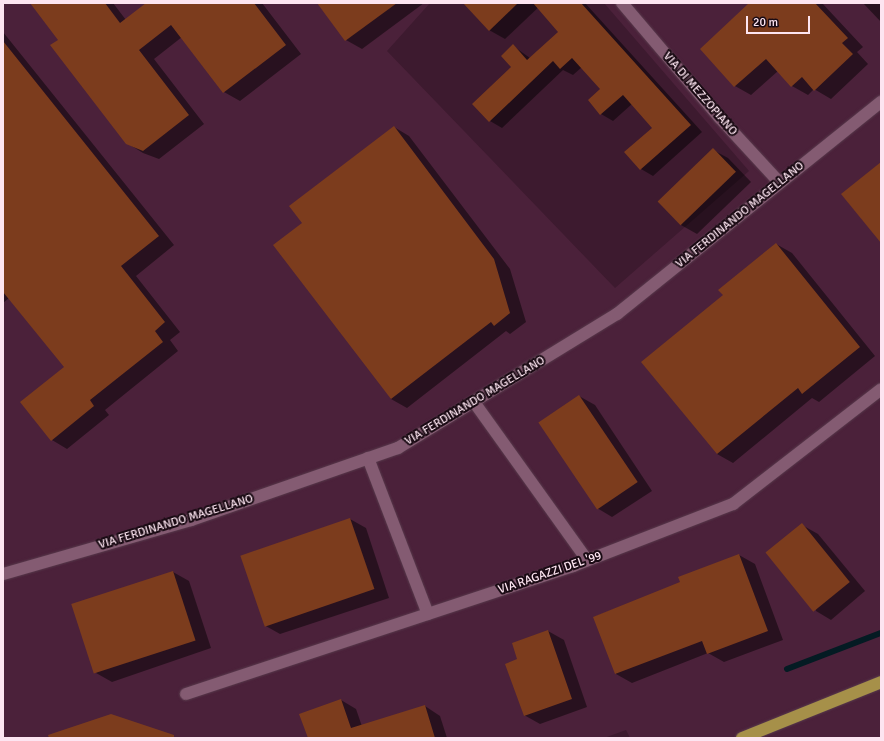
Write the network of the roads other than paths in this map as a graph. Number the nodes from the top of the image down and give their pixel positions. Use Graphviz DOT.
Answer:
graph roads {
  1 [pos="622,3"];
  2 [pos="881,102"];
  3 [pos="780,183"];
  4 [pos="881,389"];
  5 [pos="474,402"];
  6 [pos="368,458"];
  7 [pos="587,560"];
  8 [pos="3,574"];
  9 [pos="428,614"];
  10 [pos="881,682"];
  11 [pos="186,694"];
  12 [pos="742,738"];
  1 -- 3 [label="street, VIA DI MEZZOPIANO"];
  2 -- 3 [label="street, VIA FERDINANDO MAGELLANO"];
  3 -- 5 [label="street, VIA FERDINANDO MAGELLANO"];
  4 -- 7 [label="street, VIA RAGAZZI DEL '99"];
  5 -- 6 [label="street, VIA FERDINANDO MAGELLANO"];
  5 -- 7 [label="street"];
  6 -- 8 [label="street, VIA FERDINANDO MAGELLANO"];
  6 -- 9 [label="street"];
  7 -- 9 [label="street, VIA RAGAZZI DEL '99"];
  9 -- 11 [label="street, VIA RAGAZZI DEL '99"];
  10 -- 12 [label="main road"];
}
